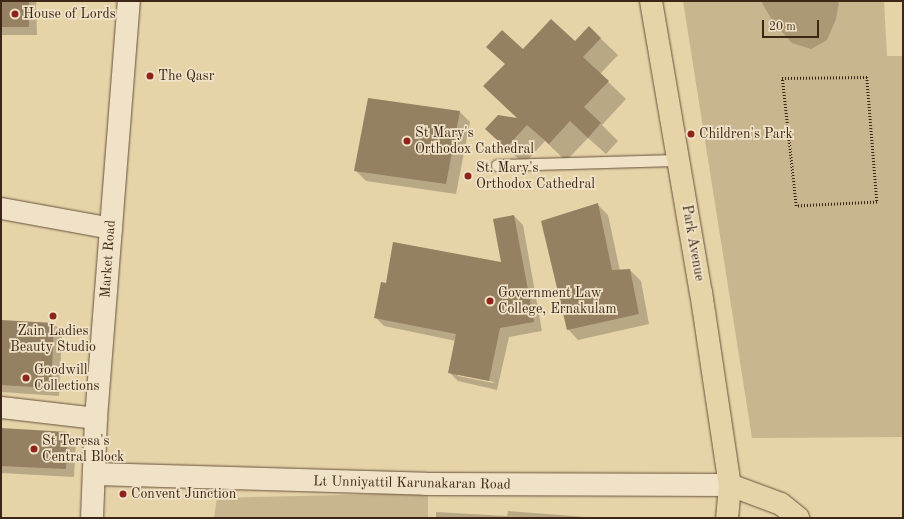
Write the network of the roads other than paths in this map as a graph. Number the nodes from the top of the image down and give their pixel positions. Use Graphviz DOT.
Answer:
graph roads {
  1 [pos="129,1"];
  2 [pos="651,1"];
  3 [pos="679,160"];
  4 [pos="497,165"];
  5 [pos="1,208"];
  6 [pos="111,228"];
  7 [pos="1,407"];
  8 [pos="96,418"];
  9 [pos="95,474"];
  10 [pos="730,485"];
  11 [pos="92,518"];
  12 [pos="727,518"];
  13 [pos="798,518"];
  1 -- 6 [label="street, Market Road"];
  2 -- 3 [label="main road, Park Avenue"];
  3 -- 4 [label="lane"];
  3 -- 10 [label="main road, Park Avenue"];
  5 -- 6 [label="street"];
  6 -- 8 [label="street, Market Road"];
  7 -- 8 [label="street"];
  8 -- 9 [label="street, Market Road"];
  9 -- 10 [label="street, Lt Unniyattil Karunakaran Road"];
  9 -- 11 [label="street, Market Road"];
  10 -- 12 [label="main road, Park Avenue"];
  10 -- 13 [label="main road"];
}
